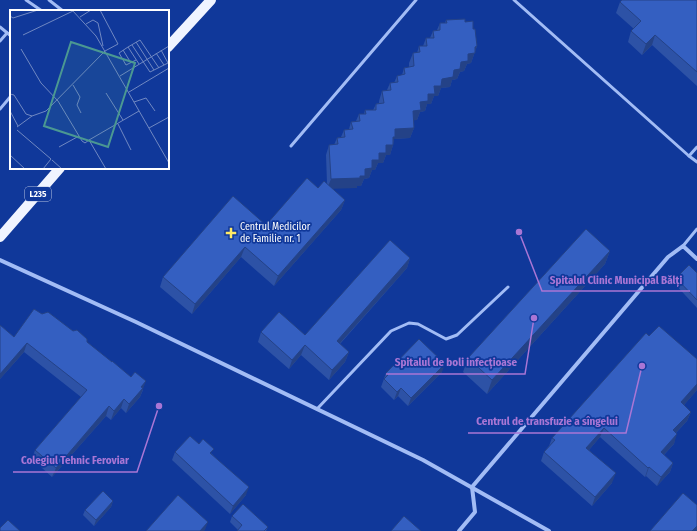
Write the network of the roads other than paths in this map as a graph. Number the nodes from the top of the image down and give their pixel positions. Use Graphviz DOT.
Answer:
graph roads {
  1 [pos="26,0"];
  2 [pos="49,0"];
  3 [pos="211,0"];
  4 [pos="416,0"];
  5 [pos="514,0"];
  6 [pos="41,10"];
  7 [pos="62,10"];
  8 [pos="0,27"];
  9 [pos="7,33"];
  10 [pos="10,35"];
  11 [pos="172,39"];
  12 [pos="0,41"];
  13 [pos="10,97"];
  14 [pos="0,109"];
  15 [pos="291,146"];
  16 [pos="697,147"];
  17 [pos="689,156"];
  18 [pos="697,162"];
  19 [pos="59,169"];
  20 [pos="697,229"];
  21 [pos="0,237"];
  22 [pos="683,246"];
  23 [pos="697,259"];
  24 [pos="0,260"];
  25 [pos="508,287"];
  26 [pos="318,409"];
  27 [pos="472,487"];
  28 [pos="459,531"];
  29 [pos="549,531"];
  1 -- 6 [label="lane"];
  2 -- 7 [label="lane"];
  3 -- 11 [label="main road"];
  4 -- 15 [label="lane"];
  5 -- 17 [label="lane"];
  8 -- 9 [label="lane"];
  9 -- 10 [label="lane"];
  9 -- 12 [label="lane"];
  13 -- 14 [label="lane"];
  16 -- 17 [label="lane"];
  17 -- 18 [label="lane"];
  19 -- 21 [label="main road, L235"];
  20 -- 22 [label="lane"];
  22 -- 23 [label="street"];
  22 -- 27 [label="street"];
  24 -- 26 [label="street"];
  25 -- 26 [label="lane"];
  26 -- 27 [label="street"];
  27 -- 28 [label="street"];
  27 -- 29 [label="street"];
}
